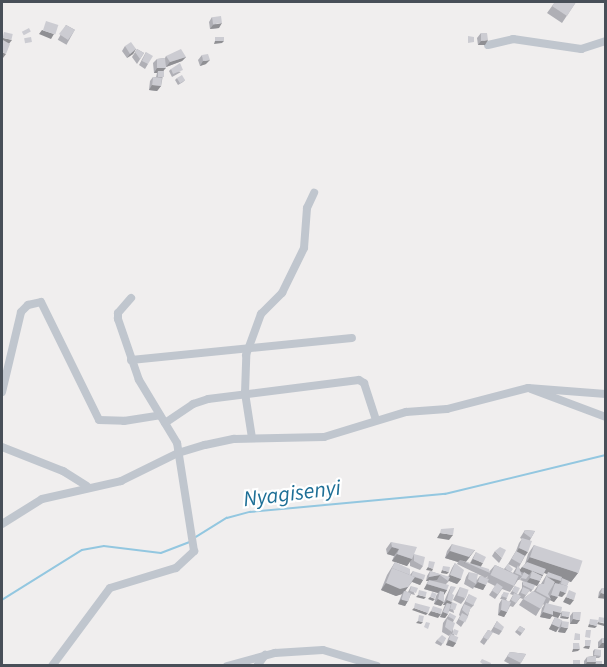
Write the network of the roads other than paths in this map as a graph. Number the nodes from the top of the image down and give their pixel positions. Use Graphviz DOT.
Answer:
graph roads {
  1 [pos="606,41"];
  2 [pos="488,45"];
  3 [pos="314,193"];
  4 [pos="131,298"];
  5 [pos="352,338"];
  6 [pos="249,348"];
  7 [pos="130,360"];
  8 [pos="528,388"];
  9 [pos="2,392"];
  10 [pos="245,393"];
  11 [pos="606,394"];
  12 [pos="606,417"];
  13 [pos="162,419"];
  14 [pos="376,420"];
  15 [pos="252,438"];
  16 [pos="2,447"];
  17 [pos="178,453"];
  18 [pos="87,486"];
  19 [pos="2,524"];
  20 [pos="265,655"];
  21 [pos="52,666"];
  22 [pos="227,666"];
  23 [pos="257,666"];
  24 [pos="377,666"];
  1 -- 2 [label="street"];
  3 -- 6 [label="street"];
  4 -- 7 [label="street"];
  5 -- 6 [label="street"];
  6 -- 7 [label="street"];
  6 -- 10 [label="street"];
  7 -- 13 [label="street"];
  8 -- 11 [label="street"];
  8 -- 12 [label="street"];
  8 -- 14 [label="street"];
  9 -- 13 [label="street"];
  10 -- 13 [label="street"];
  10 -- 14 [label="street"];
  10 -- 15 [label="street"];
  13 -- 17 [label="street"];
  14 -- 15 [label="street"];
  15 -- 17 [label="street"];
  16 -- 18 [label="street"];
  17 -- 18 [label="street"];
  17 -- 21 [label="street"];
  18 -- 19 [label="street"];
  20 -- 22 [label="street"];
  20 -- 23 [label="street"];
  20 -- 24 [label="street"];
}
